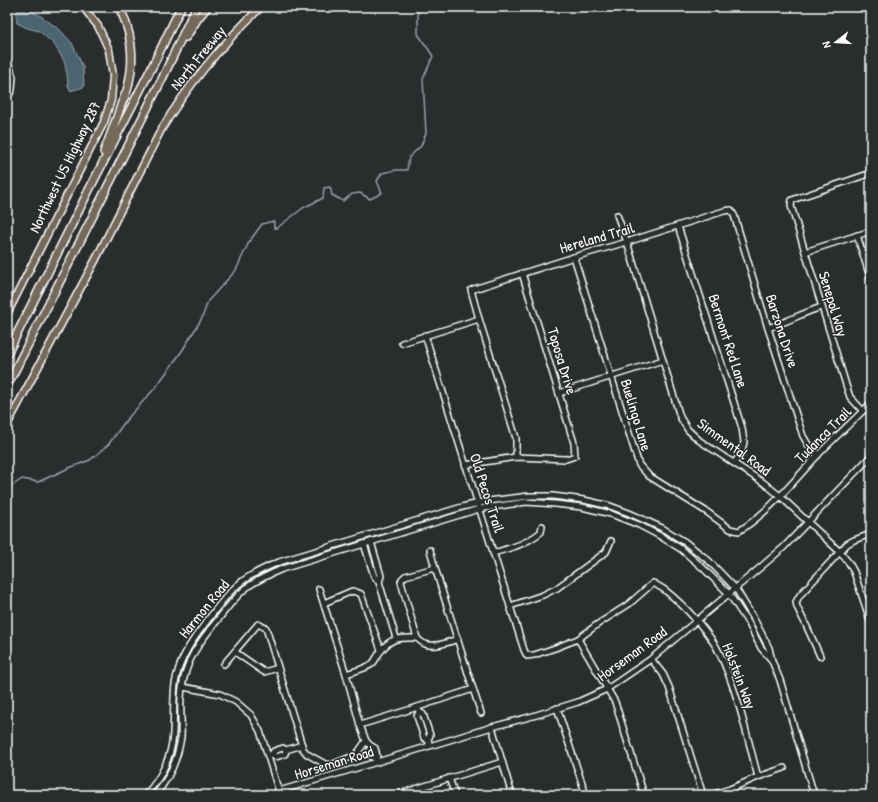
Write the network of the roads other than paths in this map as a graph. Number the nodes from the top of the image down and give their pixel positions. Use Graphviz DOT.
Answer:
graph roads {
  1 [pos="83,7"];
  2 [pos="118,7"];
  3 [pos="175,7"];
  4 [pos="181,7"];
  5 [pos="196,7"];
  6 [pos="207,7"];
  7 [pos="260,7"];
  8 [pos="7,58"];
  9 [pos="163,77"];
  10 [pos="145,80"];
  11 [pos="7,98"];
  12 [pos="871,173"];
  13 [pos="93,181"];
  14 [pos="731,210"];
  15 [pos="618,215"];
  16 [pos="678,226"];
  17 [pos="871,231"];
  18 [pos="857,235"];
  19 [pos="627,242"];
  20 [pos="805,252"];
  21 [pos="574,257"];
  22 [pos="522,273"];
  23 [pos="871,280"];
  24 [pos="821,307"];
  25 [pos="7,314"];
  26 [pos="479,319"];
  27 [pos="768,328"];
  28 [pos="425,336"];
  29 [pos="402,343"];
  30 [pos="7,354"];
  31 [pos="663,360"];
  32 [pos="611,377"];
  33 [pos="7,386"];
  34 [pos="559,393"];
  35 [pos="871,403"];
  36 [pos="863,411"];
  37 [pos="7,426"];
  38 [pos="818,455"];
  39 [pos="871,456"];
  40 [pos="516,457"];
  41 [pos="734,464"];
  42 [pos="465,465"];
  43 [pos="780,496"];
  44 [pos="477,502"];
  45 [pos="479,509"];
  46 [pos="807,523"];
  47 [pos="542,526"];
  48 [pos="738,532"];
  49 [pos="871,534"];
  50 [pos="611,541"];
  51 [pos="371,542"];
  52 [pos="364,544"];
  53 [pos="430,550"];
  54 [pos="840,552"];
  55 [pos="493,553"];
  56 [pos="436,568"];
  57 [pos="379,582"];
  58 [pos="736,588"];
  59 [pos="319,589"];
  60 [pos="729,594"];
  61 [pos="324,603"];
  62 [pos="510,606"];
  63 [pos="696,621"];
  64 [pos="871,623"];
  65 [pos="871,627"];
  66 [pos="396,638"];
  67 [pos="417,638"];
  68 [pos="578,638"];
  69 [pos="871,638"];
  70 [pos="458,639"];
  71 [pos="381,650"];
  72 [pos="235,652"];
  73 [pos="820,656"];
  74 [pos="651,659"];
  75 [pos="772,660"];
  76 [pos="224,664"];
  77 [pos="278,668"];
  78 [pos="346,674"];
  79 [pos="183,687"];
  80 [pos="473,689"];
  81 [pos="607,689"];
  82 [pos="557,708"];
  83 [pos="418,710"];
  84 [pos="481,713"];
  85 [pos="360,725"];
  86 [pos="492,727"];
  87 [pos="366,741"];
  88 [pos="302,745"];
  89 [pos="430,746"];
  90 [pos="270,755"];
  91 [pos="376,760"];
  92 [pos="502,762"];
  93 [pos="784,768"];
  94 [pos="758,777"];
  95 [pos="449,778"];
  96 [pos="280,793"];
  97 [pos="145,795"];
  98 [pos="156,795"];
  99 [pos="397,795"];
  100 [pos="455,795"];
  101 [pos="512,795"];
  102 [pos="586,795"];
  103 [pos="644,795"];
  104 [pos="703,795"];
  105 [pos="711,795"];
  106 [pos="814,795"];
  1 -- 25 [label="main road, Northwest US Highway 287"];
  2 -- 13 [label="highway"];
  3 -- 10 [label="highway"];
  4 -- 10 [label="highway"];
  5 -- 9 [label="highway"];
  6 -- 9 [label="highway"];
  7 -- 37 [label="main road, North Freeway"];
  8 -- 11 [label="street"];
  9 -- 33 [label="highway"];
  10 -- 13 [label="highway"];
  12 -- 20 [label="street, Senepol Way"];
  13 -- 30 [label="highway"];
  14 -- 16 [label="street, Hereland Trail"];
  14 -- 27 [label="street, Barzona Drive"];
  15 -- 19 [label="street, Simmental Road"];
  16 -- 19 [label="street, Hereland Trail"];
  16 -- 41 [label="street, Bermont Red Lane"];
  17 -- 18 [label="street"];
  18 -- 20 [label="street"];
  18 -- 23 [label="street"];
  19 -- 21 [label="street, Hereland Trail"];
  19 -- 31 [label="street, Simmental Road"];
  20 -- 24 [label="street, Senepol Way"];
  21 -- 22 [label="street, Hereland Trail"];
  21 -- 32 [label="street, Buelingo Lane"];
  22 -- 26 [label="street, Hereland Trail"];
  22 -- 34 [label="street, Toposa Drive"];
  24 -- 27 [label="street"];
  24 -- 36 [label="street, Senepol Way"];
  26 -- 28 [label="street"];
  26 -- 40 [label="street"];
  27 -- 38 [label="street, Barzona Drive"];
  28 -- 29 [label="street"];
  28 -- 42 [label="street, Old Pecos Trail"];
  31 -- 32 [label="street"];
  31 -- 41 [label="street, Simmental Road"];
  32 -- 34 [label="street"];
  32 -- 48 [label="street, Buelingo Lane"];
  34 -- 40 [label="street, Toposa Drive"];
  35 -- 36 [label="street, Tudanca Trail"];
  36 -- 38 [label="street, Tudanca Trail"];
  38 -- 43 [label="street, Tudanca Trail"];
  39 -- 46 [label="street, Horseman Road"];
  40 -- 42 [label="street"];
  41 -- 43 [label="street, Simmental Road"];
  42 -- 44 [label="street, Old Pecos Trail"];
  43 -- 46 [label="street, Simmental Road"];
  43 -- 48 [label="street, Tudanca Trail"];
  44 -- 45 [label="street, Old Pecos Trail"];
  44 -- 58 [label="street, Harmon Road"];
  44 -- 97 [label="street, Harmon Road"];
  45 -- 51 [label="street, Harmon Road"];
  45 -- 55 [label="street, Old Pecos Trail"];
  45 -- 60 [label="street, Harmon Road"];
  46 -- 54 [label="street, Simmental Road"];
  46 -- 58 [label="street, Horseman Road"];
  47 -- 55 [label="street"];
  49 -- 54 [label="street"];
  50 -- 62 [label="street"];
  51 -- 52 [label="street, Harmon Road"];
  51 -- 57 [label="street"];
  52 -- 57 [label="street"];
  52 -- 79 [label="street, Harmon Road"];
  53 -- 56 [label="street"];
  54 -- 64 [label="street, Simmental Road"];
  54 -- 73 [label="street"];
  55 -- 62 [label="street, Old Pecos Trail"];
  56 -- 67 [label="street"];
  56 -- 70 [label="street"];
  57 -- 66 [label="street"];
  58 -- 60 [label="street, Horseman Road"];
  58 -- 75 [label="street, Harmon Road"];
  59 -- 61 [label="street"];
  60 -- 63 [label="street, Horseman Road"];
  60 -- 75 [label="street, Harmon Road"];
  61 -- 71 [label="street"];
  61 -- 78 [label="street"];
  62 -- 68 [label="street, Old Pecos Trail"];
  63 -- 68 [label="street, Holstein Way"];
  63 -- 74 [label="street, Horseman Road"];
  63 -- 94 [label="street, Holstein Way"];
  65 -- 69 [label="street"];
  66 -- 67 [label="street"];
  66 -- 71 [label="street"];
  67 -- 70 [label="street"];
  68 -- 81 [label="street"];
  70 -- 80 [label="street"];
  71 -- 78 [label="street"];
  72 -- 76 [label="street"];
  72 -- 77 [label="street"];
  72 -- 77 [label="street"];
  74 -- 81 [label="street, Horseman Road"];
  74 -- 104 [label="street"];
  75 -- 106 [label="street"];
  77 -- 88 [label="street"];
  78 -- 85 [label="street"];
  79 -- 90 [label="street"];
  79 -- 98 [label="street, Harmon Road"];
  80 -- 83 [label="street"];
  80 -- 84 [label="street"];
  81 -- 82 [label="street, Horseman Road"];
  81 -- 103 [label="street"];
  82 -- 86 [label="street, Horseman Road"];
  82 -- 102 [label="street"];
  83 -- 85 [label="street"];
  83 -- 89 [label="street"];
  85 -- 87 [label="street"];
  86 -- 89 [label="street, Horseman Road"];
  86 -- 92 [label="street"];
  87 -- 88 [label="street"];
  87 -- 91 [label="street"];
  88 -- 90 [label="street"];
  89 -- 91 [label="street, Horseman Road"];
  90 -- 96 [label="street"];
  91 -- 96 [label="street, Horseman Road"];
  92 -- 95 [label="street"];
  92 -- 101 [label="street"];
  93 -- 94 [label="street"];
  94 -- 105 [label="street"];
  95 -- 99 [label="street"];
  95 -- 100 [label="street"];
}
